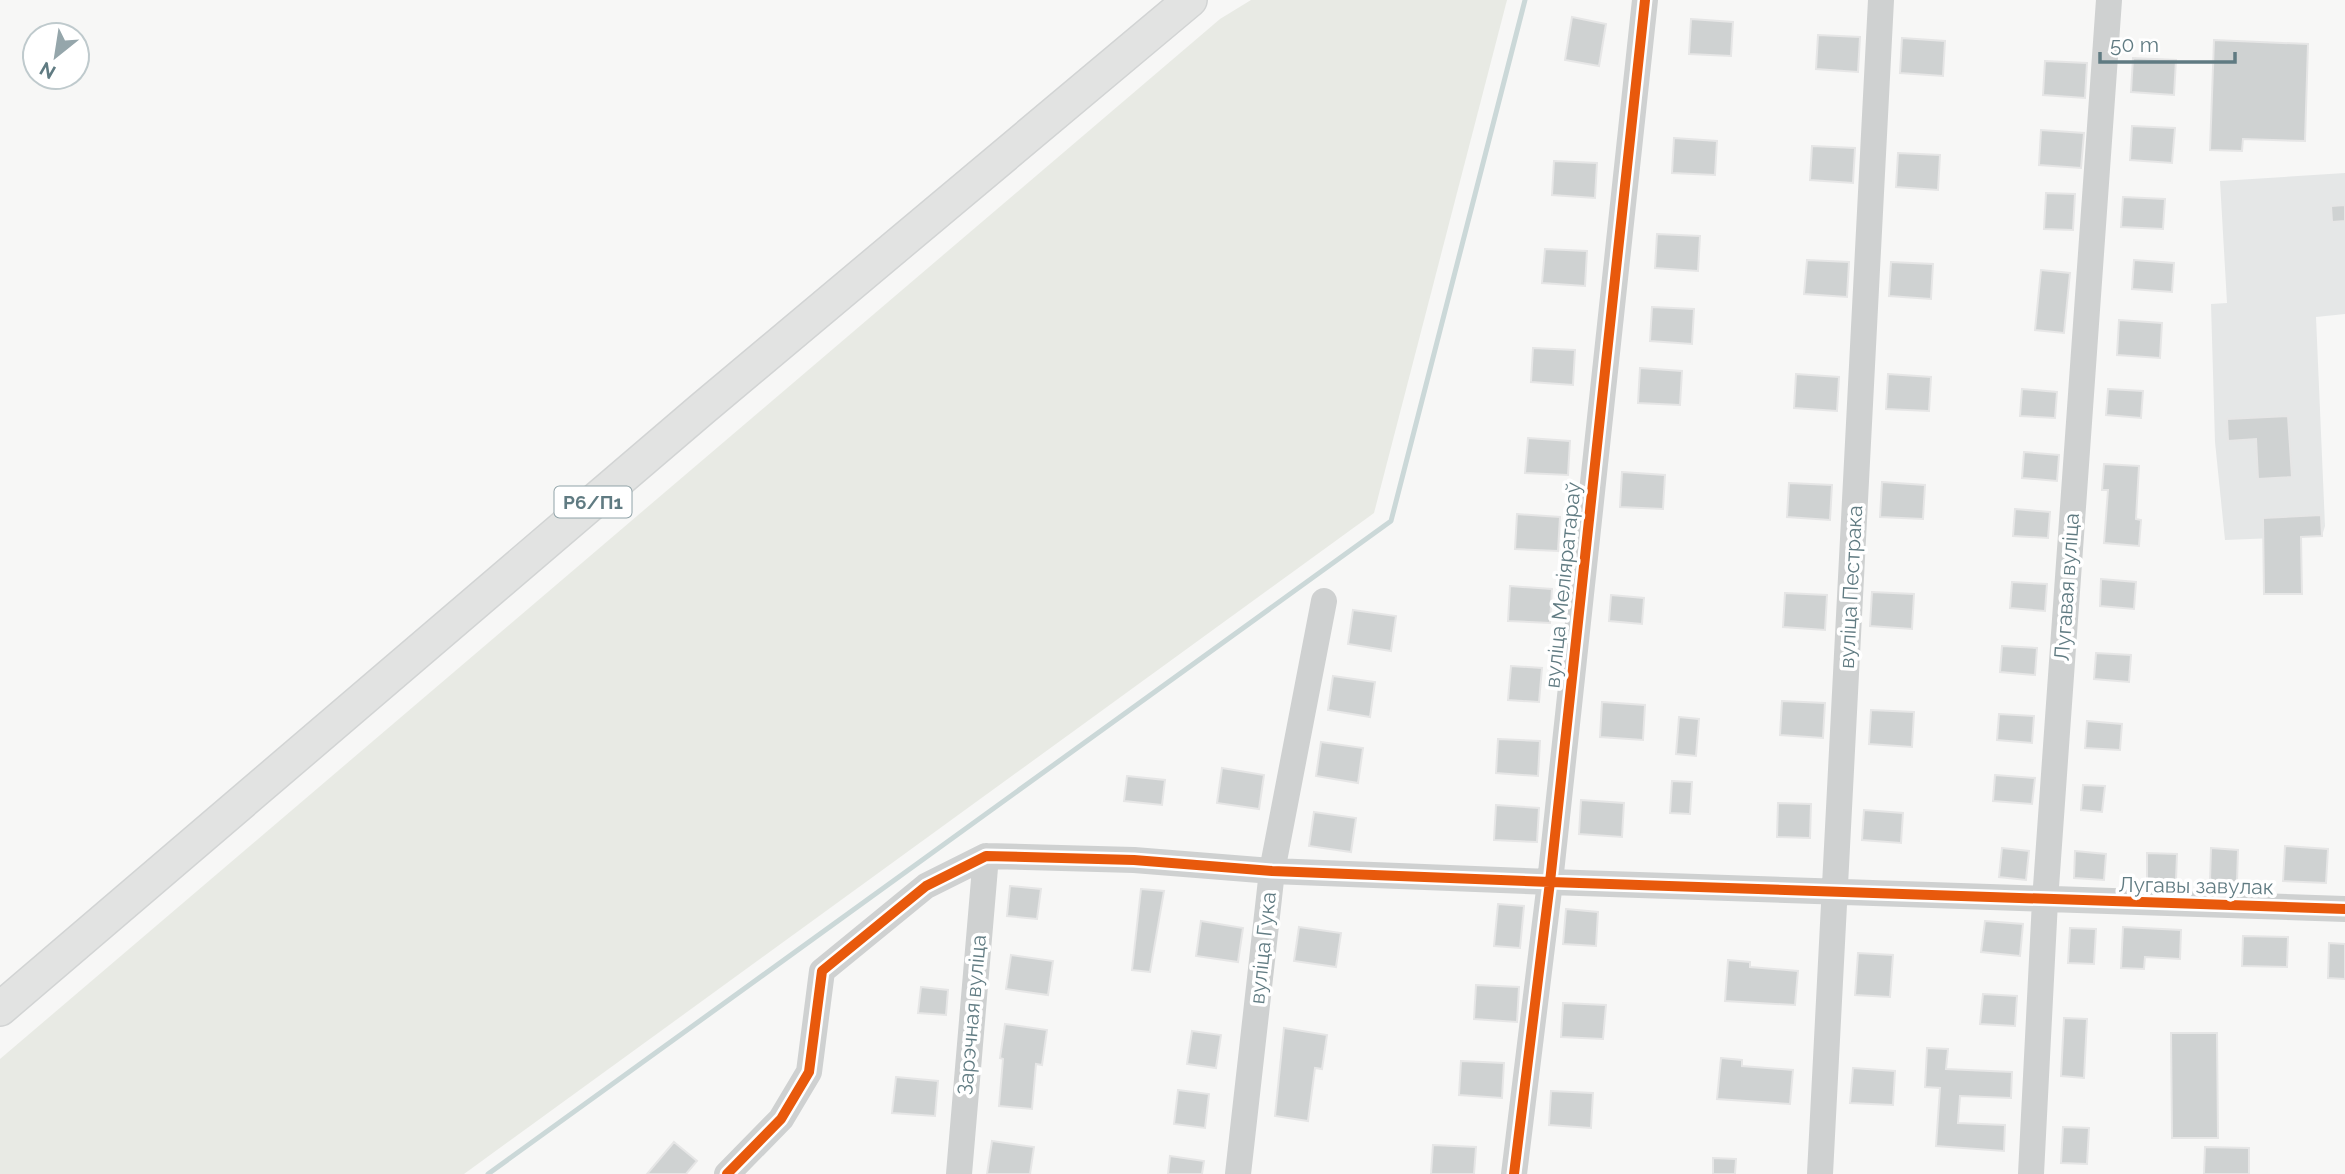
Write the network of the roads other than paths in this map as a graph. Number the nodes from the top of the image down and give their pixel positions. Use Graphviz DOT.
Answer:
graph roads {
  1 [pos="1191,0"];
  2 [pos="1645,0"];
  3 [pos="1881,0"];
  4 [pos="2109,0"];
  5 [pos="1324,601"];
  6 [pos="986,856"];
  7 [pos="1272,871"];
  8 [pos="1550,882"];
  9 [pos="1836,892"];
  10 [pos="2045,901"];
  11 [pos="2345,909"];
  12 [pos="0,1009"];
  13 [pos="727,1174"];
  14 [pos="959,1174"];
  15 [pos="1238,1174"];
  16 [pos="1514,1174"];
  17 [pos="1820,1174"];
  18 [pos="2031,1174"];
  1 -- 12 [label="main road, Р6/П1"];
  2 -- 8 [label="street, вуліца Меліяратараў"];
  3 -- 9 [label="street, вуліца Пестрака"];
  4 -- 10 [label="street, Лугавая вуліца"];
  5 -- 7 [label="street, вуліца Гука"];
  6 -- 7 [label="street, Лугавы завулак"];
  6 -- 13 [label="street"];
  6 -- 14 [label="street, Зарэчная вуліца"];
  7 -- 8 [label="street, Лугавы завулак"];
  7 -- 15 [label="street, вуліца Гука"];
  8 -- 9 [label="street, Лугавы завулак"];
  8 -- 16 [label="street, вуліца Меліяратараў"];
  9 -- 10 [label="street, Лугавы завулак"];
  9 -- 17 [label="street, вуліца Пестрака"];
  10 -- 11 [label="street, Лугавы завулак"];
  10 -- 18 [label="street, Лугавая вуліца"];
}
